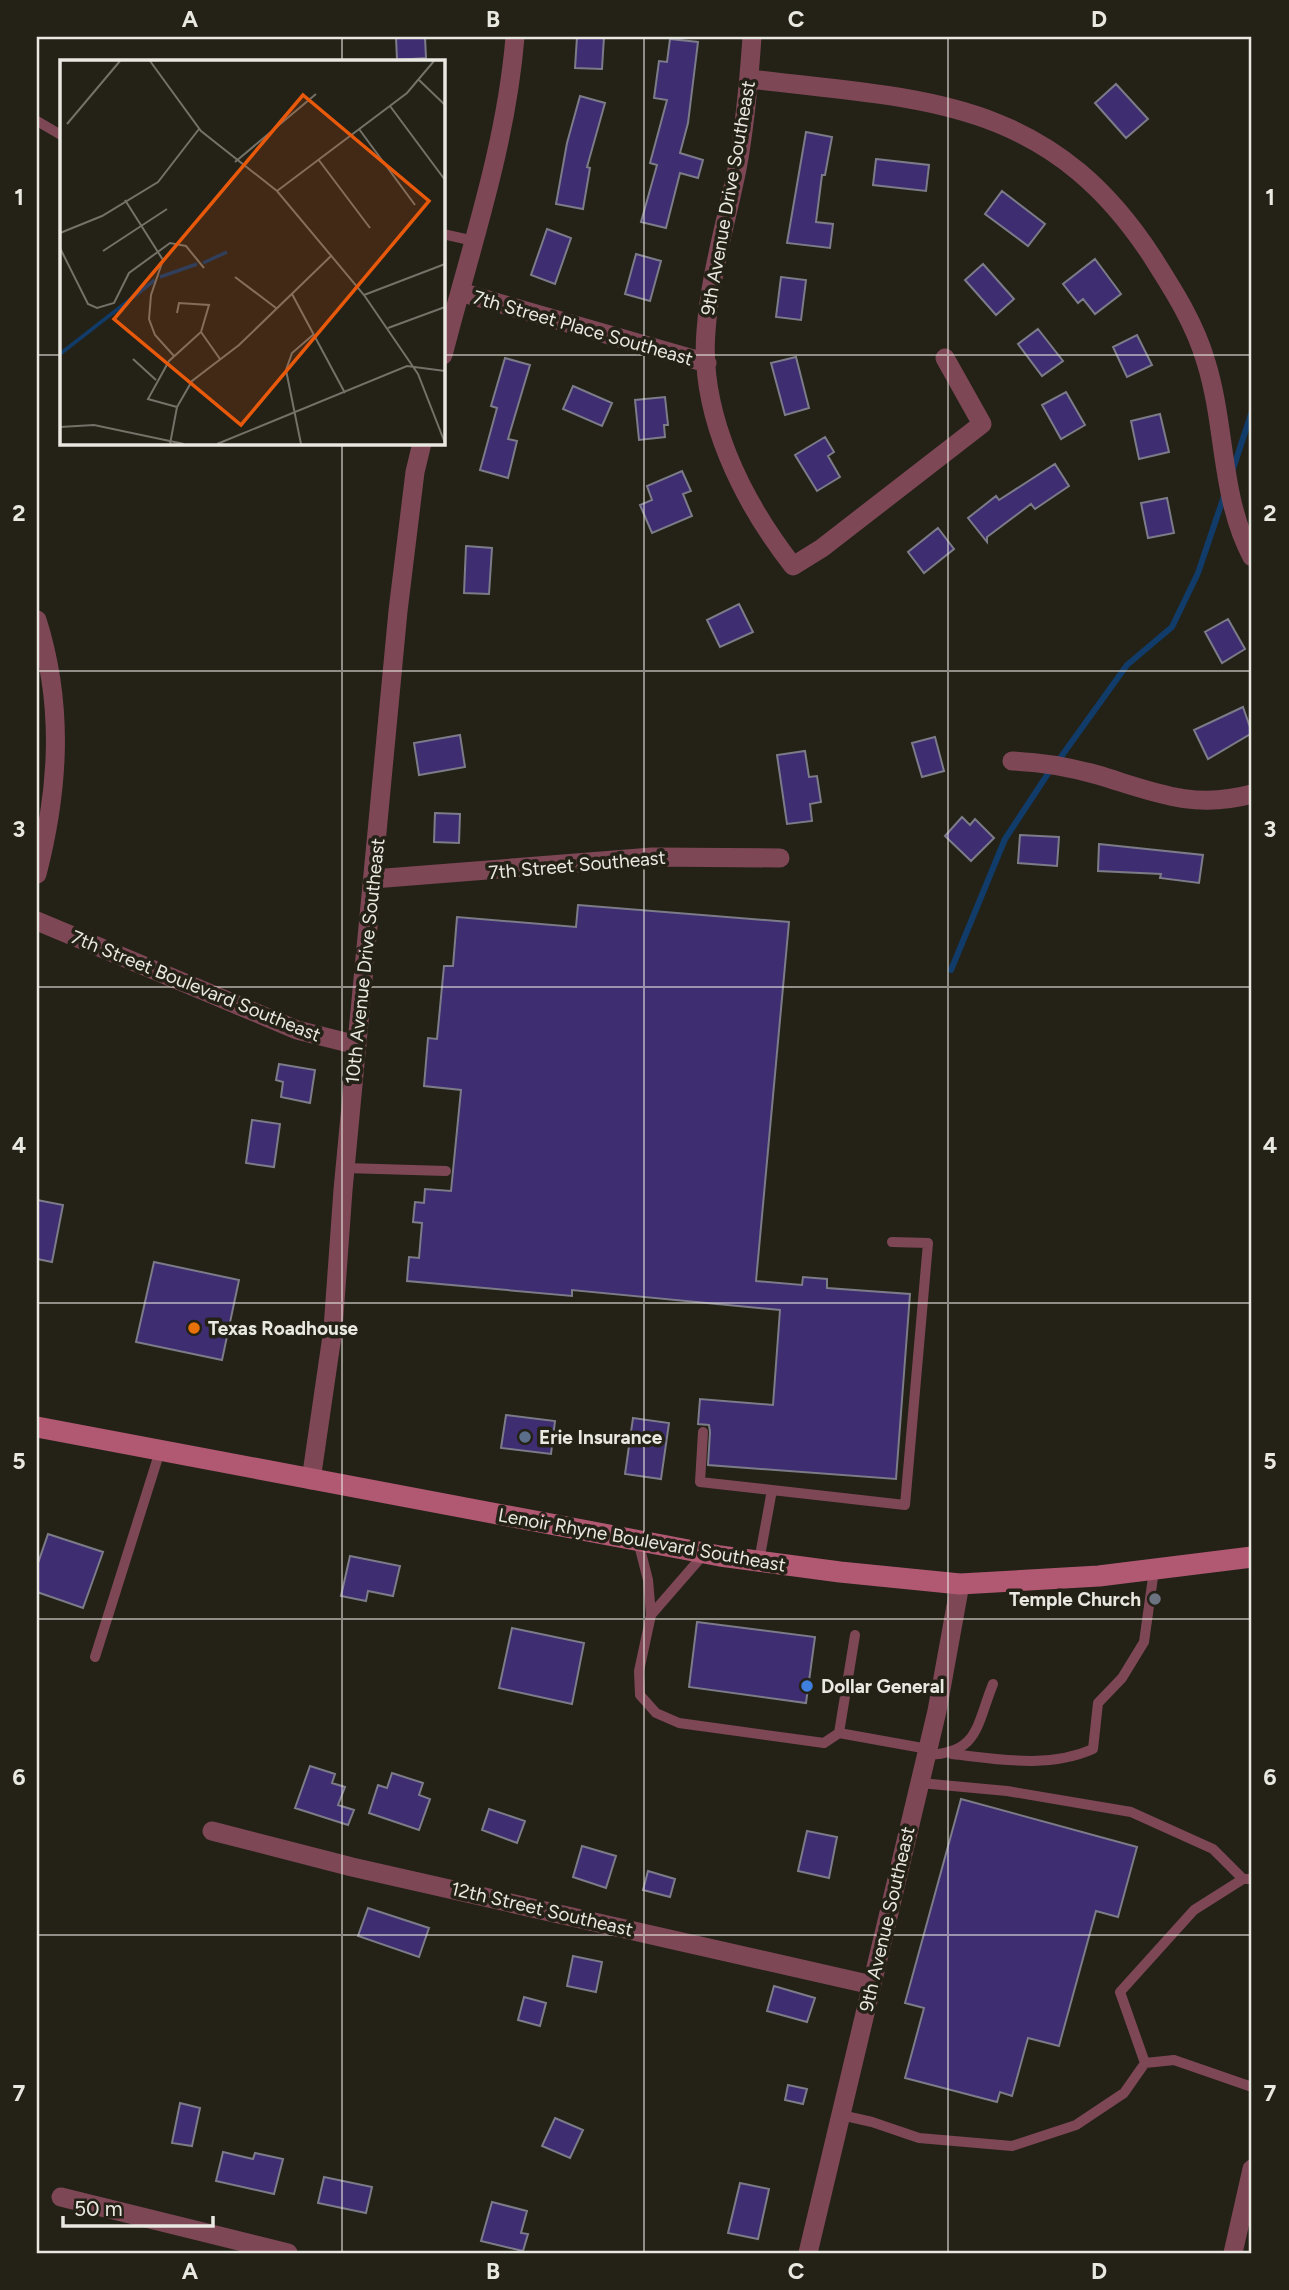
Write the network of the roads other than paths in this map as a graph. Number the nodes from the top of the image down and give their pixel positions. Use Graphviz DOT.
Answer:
graph roads {
  1 [pos="515,37"];
  2 [pos="751,37"];
  3 [pos="750,79"];
  4 [pos="37,121"];
  5 [pos="60,134"];
  6 [pos="444,234"];
  7 [pos="474,241"];
  8 [pos="460,292"];
  9 [pos="446,332"];
  10 [pos="945,358"];
  11 [pos="707,363"];
  12 [pos="422,444"];
  13 [pos="1252,557"];
  14 [pos="37,620"];
  15 [pos="1012,761"];
  16 [pos="1252,794"];
  17 [pos="780,858"];
  18 [pos="37,874"];
  19 [pos="373,879"];
  20 [pos="37,921"];
  21 [pos="357,1045"];
  22 [pos="345,1168"];
  23 [pos="446,1171"];
  24 [pos="891,1241"];
  25 [pos="37,1427"];
  26 [pos="703,1432"];
  27 [pos="160,1451"];
  28 [pos="311,1480"];
  29 [pos="772,1490"];
  30 [pos="638,1541"];
  31 [pos="705,1553"];
  32 [pos="1252,1557"];
  33 [pos="759,1561"];
  34 [pos="1153,1570"];
  35 [pos="960,1584"];
  36 [pos="651,1615"];
  37 [pos="855,1635"];
  38 [pos="95,1657"];
  39 [pos="993,1684"];
  40 [pos="839,1733"];
  41 [pos="927,1752"];
  42 [pos="951,1754"];
  43 [pos="920,1783"];
  44 [pos="212,1831"];
  45 [pos="1248,1879"];
  46 [pos="872,1985"];
  47 [pos="1145,2063"];
  48 [pos="1252,2087"];
  49 [pos="841,2115"];
  50 [pos="1252,2169"];
  51 [pos="61,2197"];
  52 [pos="288,2253"];
  53 [pos="808,2253"];
  54 [pos="1233,2253"];
  1 -- 7 [label="street"];
  2 -- 3 [label="street, 9th Avenue Drive Southeast"];
  3 -- 11 [label="street, 9th Avenue Drive Southeast"];
  3 -- 13 [label="street"];
  4 -- 5 [label="lane"];
  6 -- 7 [label="lane"];
  7 -- 8 [label="street"];
  8 -- 9 [label="street"];
  8 -- 11 [label="street, 7th Street Place Southeast"];
  10 -- 11 [label="street, 9th Avenue Drive Southeast"];
  12 -- 19 [label="street, 10th Avenue Drive Southeast"];
  14 -- 18 [label="street"];
  15 -- 16 [label="street"];
  17 -- 19 [label="street, 7th Street Southeast"];
  19 -- 21 [label="street, 10th Avenue Drive Southeast"];
  20 -- 21 [label="street, 7th Street Boulevard Southeast"];
  21 -- 22 [label="street, 10th Avenue Drive Southeast"];
  22 -- 23 [label="lane"];
  22 -- 28 [label="street, 10th Avenue Drive Southeast"];
  24 -- 29 [label="lane"];
  25 -- 27 [label="main road, Lenoir Rhyne Boulevard Southeast"];
  26 -- 29 [label="lane"];
  27 -- 28 [label="main road, Lenoir Rhyne Boulevard Southeast"];
  27 -- 38 [label="lane"];
  28 -- 30 [label="main road, Lenoir Rhyne Boulevard Southeast"];
  29 -- 33 [label="lane"];
  30 -- 31 [label="main road, Lenoir Rhyne Boulevard Southeast"];
  30 -- 36 [label="lane"];
  31 -- 33 [label="main road, Lenoir Rhyne Boulevard Southeast"];
  31 -- 36 [label="lane"];
  32 -- 34 [label="main road, Lenoir Rhyne Boulevard Southeast"];
  33 -- 35 [label="main road, Lenoir Rhyne Boulevard Southeast"];
  34 -- 35 [label="main road, Lenoir Rhyne Boulevard Southeast"];
  34 -- 42 [label="lane"];
  35 -- 41 [label="street, 9th Avenue Southeast"];
  36 -- 40 [label="lane"];
  37 -- 40 [label="lane"];
  39 -- 42 [label="lane"];
  40 -- 41 [label="lane"];
  41 -- 42 [label="lane"];
  41 -- 43 [label="street, 9th Avenue Southeast"];
  43 -- 45 [label="lane"];
  43 -- 46 [label="street, 9th Avenue Southeast"];
  44 -- 46 [label="street, 12th Street Southeast"];
  45 -- 47 [label="lane"];
  46 -- 49 [label="street, 9th Avenue Southeast"];
  47 -- 48 [label="lane"];
  47 -- 49 [label="lane"];
  49 -- 53 [label="street, 9th Avenue Southeast"];
  50 -- 54 [label="street"];
  51 -- 52 [label="street"];
}
